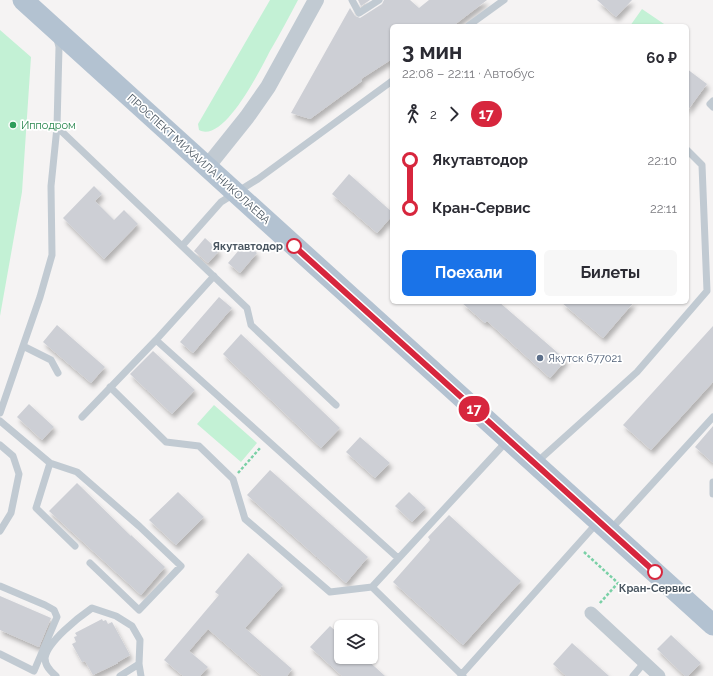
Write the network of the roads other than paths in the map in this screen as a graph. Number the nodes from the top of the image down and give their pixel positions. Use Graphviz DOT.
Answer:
graph roads {
  1 [pos="23,0"];
  2 [pos="316,0"];
  3 [pos="352,0"];
  4 [pos="379,0"];
  5 [pos="504,0"];
  6 [pos="471,24"];
  7 [pos="53,28"];
  8 [pos="390,83"];
  9 [pos="713,101"];
  10 [pos="713,107"];
  11 [pos="57,126"];
  12 [pos="689,152"];
  13 [pos="207,167"];
  14 [pos="236,192"];
  15 [pos="182,246"];
  16 [pos="214,276"];
  17 [pos="156,340"];
  18 [pos="23,346"];
  19 [pos="58,372"];
  20 [pos="110,388"];
  21 [pos="336,405"];
  22 [pos="0,413"];
  23 [pos="82,417"];
  24 [pos="713,417"];
  25 [pos="0,421"];
  26 [pos="508,440"];
  27 [pos="0,445"];
  28 [pos="50,463"];
  29 [pos="535,464"];
  30 [pos="713,482"];
  31 [pos="713,494"];
  32 [pos="604,526"];
  33 [pos="0,531"];
  34 [pos="75,546"];
  35 [pos="398,558"];
  36 [pos="90,564"];
  37 [pos="0,586"];
  38 [pos="372,587"];
  39 [pos="591,614"];
  40 [pos="713,625"];
  41 [pos="0,654"];
  42 [pos="644,663"];
  43 [pos="139,664"];
  44 [pos="462,675"];
  45 [pos="56,676"];
  46 [pos="120,676"];
  47 [pos="141,676"];
  48 [pos="633,676"];
  49 [pos="659,676"];
  1 -- 7 [label="main road, ПРОСПЕКТ МИХАИЛА НИКОЛАЕВА"];
  2 -- 13 [label="street"];
  3 -- 4 [label="lane"];
  5 -- 6 [label="lane"];
  7 -- 11 [label="lane"];
  7 -- 13 [label="main road, ПРОСПЕКТ МИХАИЛА НИКОЛАЕВА"];
  8 -- 14 [label="lane"];
  9 -- 10 [label="lane"];
  11 -- 15 [label="lane"];
  11 -- 18 [label="lane"];
  12 -- 29 [label="lane"];
  13 -- 14 [label="main road, ПРОСПЕКТ МИХАИЛА НИКОЛАЕВА"];
  14 -- 15 [label="lane"];
  14 -- 26 [label="main road, ПРОСПЕКТ МИХАИЛА НИКОЛАЕВА"];
  15 -- 16 [label="lane"];
  16 -- 17 [label="lane"];
  16 -- 21 [label="lane"];
  17 -- 20 [label="lane"];
  17 -- 35 [label="lane"];
  18 -- 19 [label="lane"];
  18 -- 22 [label="lane"];
  20 -- 23 [label="lane"];
  20 -- 38 [label="lane"];
  24 -- 32 [label="lane"];
  25 -- 28 [label="lane"];
  26 -- 29 [label="main road, ПРОСПЕКТ МИХАИЛА НИКОЛАЕВА"];
  26 -- 35 [label="lane"];
  27 -- 33 [label="lane"];
  28 -- 34 [label="lane"];
  28 -- 36 [label="lane"];
  29 -- 32 [label="main road, ПРОСПЕКТ МИХАИЛА НИКОЛАЕВА"];
  30 -- 31 [label="lane"];
  32 -- 40 [label="main road, ПРОСПЕКТ МИХАИЛА НИКОЛАЕВА"];
  32 -- 44 [label="lane"];
  35 -- 38 [label="lane"];
  37 -- 41 [label="lane"];
  38 -- 44 [label="lane"];
  39 -- 42 [label="street"];
  42 -- 48 [label="lane"];
  42 -- 49 [label="street"];
  43 -- 45 [label="lane"];
  43 -- 46 [label="lane"];
  43 -- 47 [label="lane"];
}
